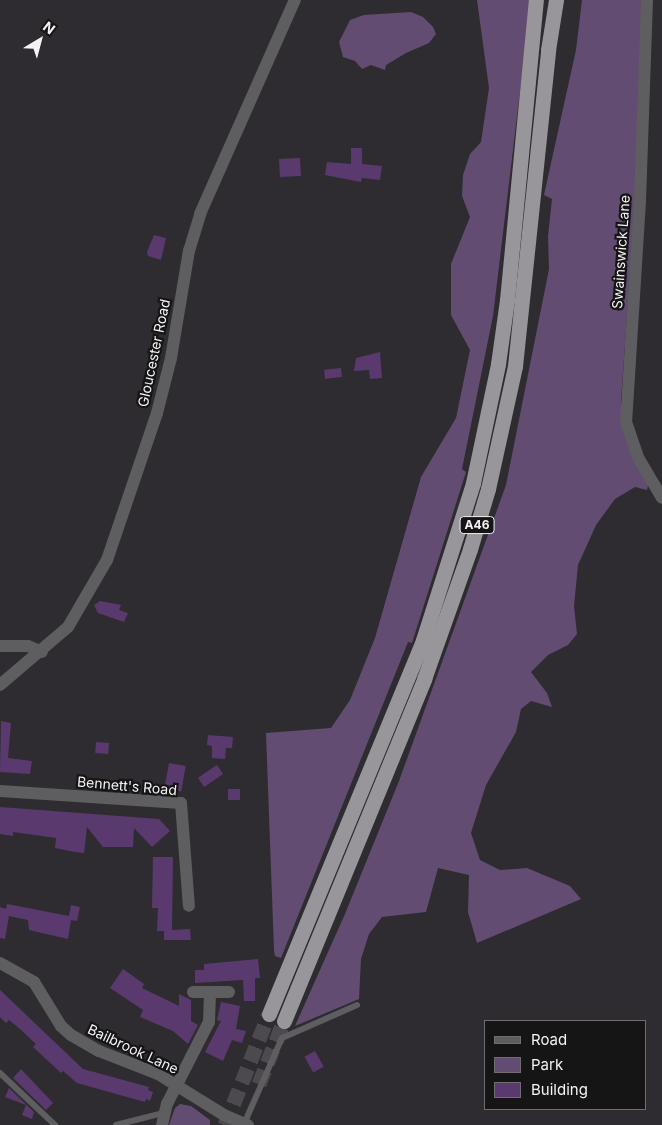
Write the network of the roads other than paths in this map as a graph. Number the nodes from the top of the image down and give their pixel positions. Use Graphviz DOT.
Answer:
graph roads {
  1 [pos="295,0"];
  2 [pos="536,0"];
  3 [pos="556,0"];
  4 [pos="647,0"];
  5 [pos="662,498"];
  6 [pos="0,646"];
  7 [pos="42,652"];
  8 [pos="0,685"];
  9 [pos="0,791"];
  10 [pos="190,906"];
  11 [pos="0,963"];
  12 [pos="193,992"];
  13 [pos="210,992"];
  14 [pos="229,992"];
  15 [pos="357,1004"];
  16 [pos="269,1014"];
  17 [pos="284,1021"];
  18 [pos="0,1073"];
  19 [pos="178,1086"];
  20 [pos="163,1119"];
  21 [pos="246,1124"];
  22 [pos="55,1125"];
  23 [pos="116,1125"];
  1 -- 7 [label="street, Gloucester Road"];
  2 -- 16 [label="highway, A46"];
  3 -- 17 [label="highway, A46"];
  4 -- 5 [label="street, Swainswick Lane"];
  6 -- 7 [label="street"];
  7 -- 8 [label="street, Gloucester Road"];
  9 -- 10 [label="street, Bennett's Road"];
  11 -- 19 [label="street, Bailbrook Lane"];
  12 -- 13 [label="street"];
  13 -- 14 [label="street"];
  13 -- 19 [label="street"];
  15 -- 21 [label="lane"];
  18 -- 22 [label="lane"];
  19 -- 20 [label="street"];
  19 -- 21 [label="street, Bailbrook Lane"];
  20 -- 23 [label="lane"];
}
